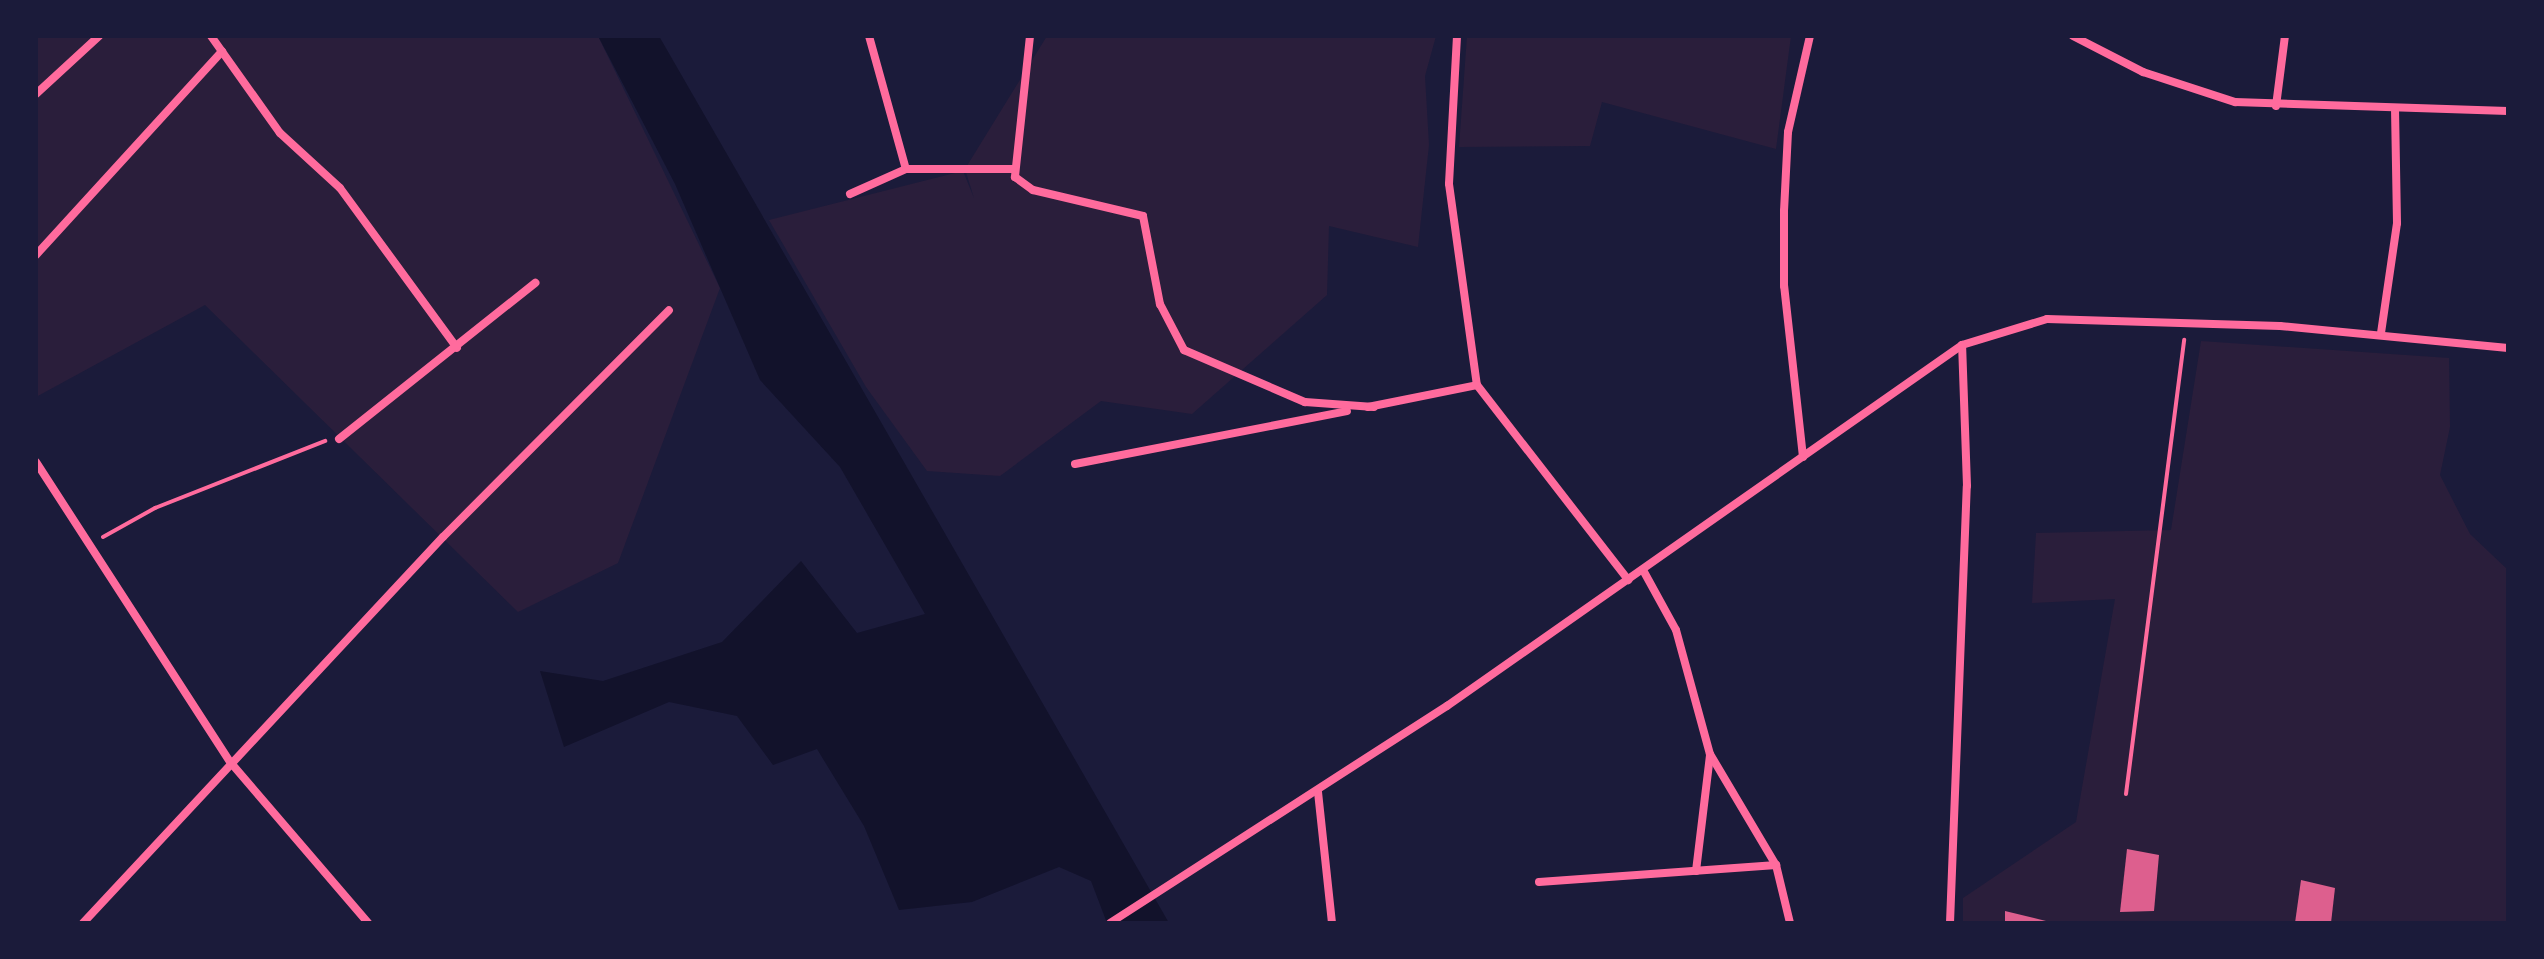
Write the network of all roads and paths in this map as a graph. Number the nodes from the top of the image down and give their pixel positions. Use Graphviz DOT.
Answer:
graph roads {
  1 [pos="99,36"];
  2 [pos="211,36"];
  3 [pos="869,36"];
  4 [pos="1030,36"];
  5 [pos="1457,36"];
  6 [pos="1810,36"];
  7 [pos="2073,36"];
  8 [pos="2285,36"];
  9 [pos="222,51"];
  10 [pos="36,94"];
  11 [pos="2276,106"];
  12 [pos="2395,111"];
  13 [pos="2508,111"];
  14 [pos="906,169"];
  15 [pos="1013,169"];
  16 [pos="850,194"];
  17 [pos="36,255"];
  18 [pos="535,283"];
  19 [pos="669,310"];
  20 [pos="2186,322"];
  21 [pos="2381,333"];
  22 [pos="1962,345"];
  23 [pos="457,348"];
  24 [pos="2508,348"];
  25 [pos="1477,385"];
  26 [pos="1374,407"];
  27 [pos="339,439"];
  28 [pos="1803,457"];
  29 [pos="36,462"];
  30 [pos="1075,464"];
  31 [pos="92,546"];
  32 [pos="1643,570"];
  33 [pos="1628,580"];
  34 [pos="1710,754"];
  35 [pos="231,763"];
  36 [pos="1318,792"];
  37 [pos="2126,794"];
  38 [pos="1776,865"];
  39 [pos="1696,871"];
  40 [pos="1539,882"];
  41 [pos="83,923"];
  42 [pos="368,923"];
  43 [pos="1110,923"];
  44 [pos="1332,923"];
  45 [pos="1790,923"];
  46 [pos="1950,923"];
  1 -- 10 [label="street"];
  2 -- 9 [label="street"];
  3 -- 14 [label="street"];
  4 -- 15 [label="street"];
  5 -- 25 [label="street"];
  6 -- 28 [label="street"];
  7 -- 11 [label="street"];
  8 -- 11 [label="street"];
  9 -- 17 [label="street"];
  9 -- 23 [label="street"];
  11 -- 12 [label="street"];
  12 -- 13 [label="street"];
  12 -- 21 [label="street"];
  14 -- 15 [label="street"];
  14 -- 16 [label="street"];
  15 -- 26 [label="street"];
  18 -- 23 [label="street"];
  19 -- 35 [label="street"];
  20 -- 21 [label="street"];
  20 -- 22 [label="street"];
  20 -- 37 [label="path"];
  21 -- 24 [label="street"];
  22 -- 28 [label="street"];
  22 -- 46 [label="street"];
  23 -- 27 [label="street"];
  25 -- 26 [label="street"];
  25 -- 33 [label="street"];
  26 -- 30 [label="street"];
  27 -- 31 [label="path"];
  28 -- 32 [label="street"];
  29 -- 31 [label="street"];
  31 -- 35 [label="street"];
  32 -- 33 [label="street"];
  32 -- 34 [label="street"];
  33 -- 36 [label="street"];
  34 -- 38 [label="street"];
  34 -- 39 [label="street"];
  35 -- 41 [label="street"];
  35 -- 42 [label="street"];
  36 -- 43 [label="street"];
  36 -- 44 [label="street"];
  38 -- 39 [label="street"];
  38 -- 45 [label="street"];
  39 -- 40 [label="street"];
}
